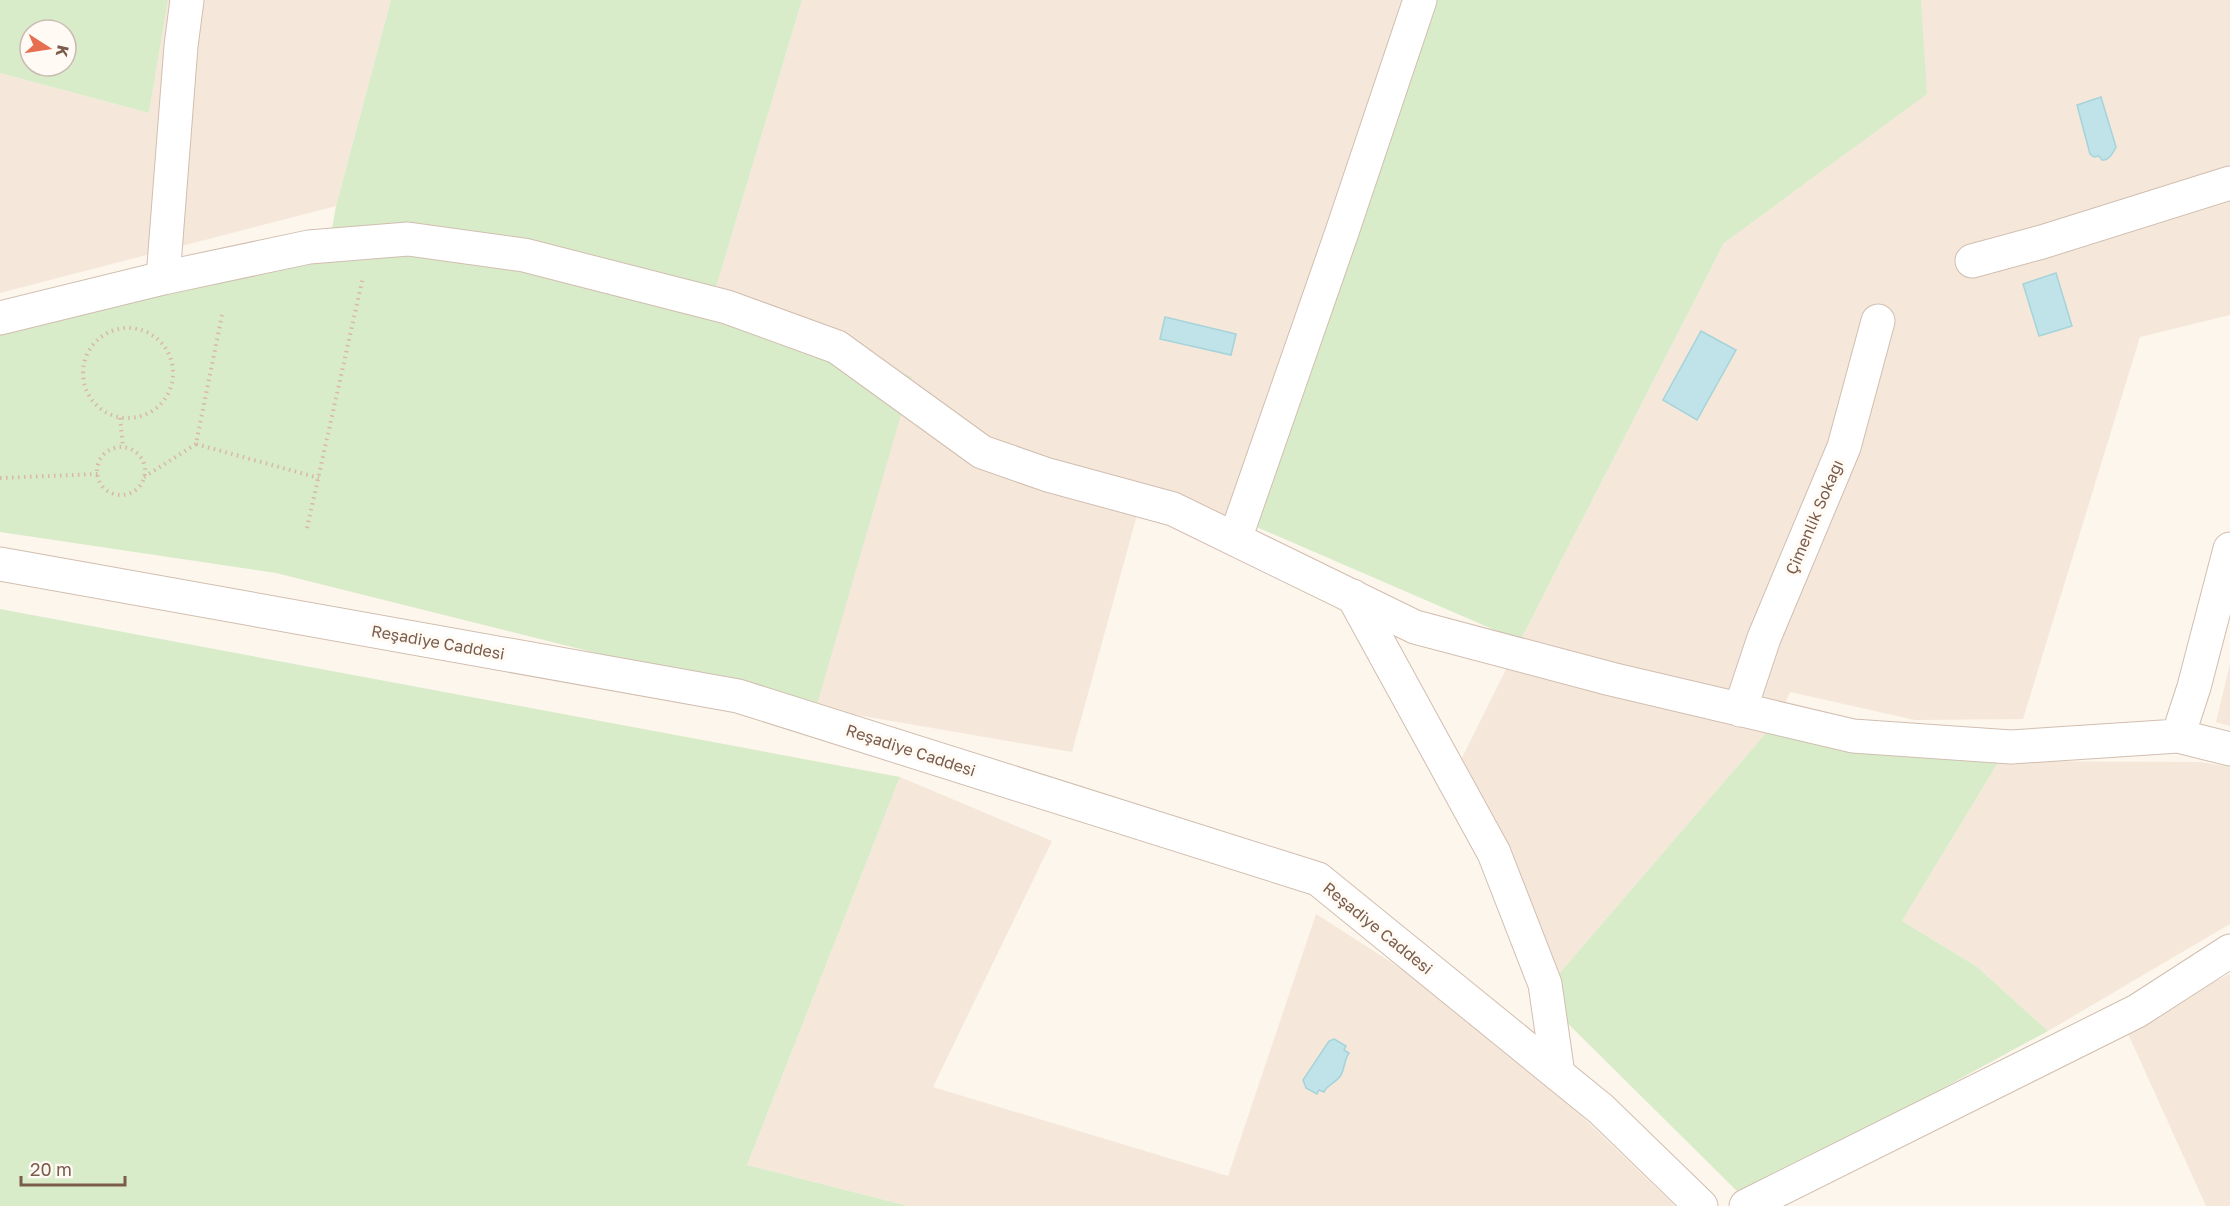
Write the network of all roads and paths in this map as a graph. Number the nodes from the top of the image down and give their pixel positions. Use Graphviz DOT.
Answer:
graph roads {
  1 [pos="187,0"];
  2 [pos="1420,0"];
  3 [pos="2230,183"];
  4 [pos="325,246"];
  5 [pos="1972,261"];
  6 [pos="163,278"];
  7 [pos="222,315"];
  8 [pos="0,318"];
  9 [pos="1878,321"];
  10 [pos="120,418"];
  11 [pos="196,444"];
  12 [pos="123,447"];
  13 [pos="98,474"];
  14 [pos="144,477"];
  15 [pos="0,478"];
  16 [pos="319,478"];
  17 [pos="307,528"];
  18 [pos="1234,538"];
  19 [pos="2230,549"];
  20 [pos="0,564"];
  21 [pos="1353,596"];
  22 [pos="1740,710"];
  23 [pos="2178,736"];
  24 [pos="2230,749"];
  25 [pos="2230,951"];
  26 [pos="1558,1074"];
  27 [pos="1701,1206"];
  28 [pos="1746,1206"];
  1 -- 6 [label="street"];
  2 -- 18 [label="street"];
  3 -- 5 [label="street"];
  4 -- 6 [label="street"];
  4 -- 16 [label="path"];
  4 -- 18 [label="street"];
  6 -- 8 [label="street"];
  7 -- 11 [label="path"];
  9 -- 22 [label="street, Çimenlik Sokağı"];
  10 -- 10 [label="path"];
  10 -- 12 [label="path"];
  11 -- 14 [label="path"];
  11 -- 16 [label="path"];
  12 -- 13 [label="path"];
  12 -- 14 [label="path"];
  13 -- 14 [label="path"];
  13 -- 15 [label="path"];
  16 -- 17 [label="path"];
  18 -- 21 [label="street"];
  19 -- 23 [label="street"];
  20 -- 26 [label="street, Reşadiye Caddesi"];
  21 -- 22 [label="street"];
  21 -- 26 [label="street"];
  22 -- 23 [label="street"];
  23 -- 24 [label="street"];
  25 -- 28 [label="street"];
  26 -- 27 [label="street, Reşadiye Caddesi"];
}
